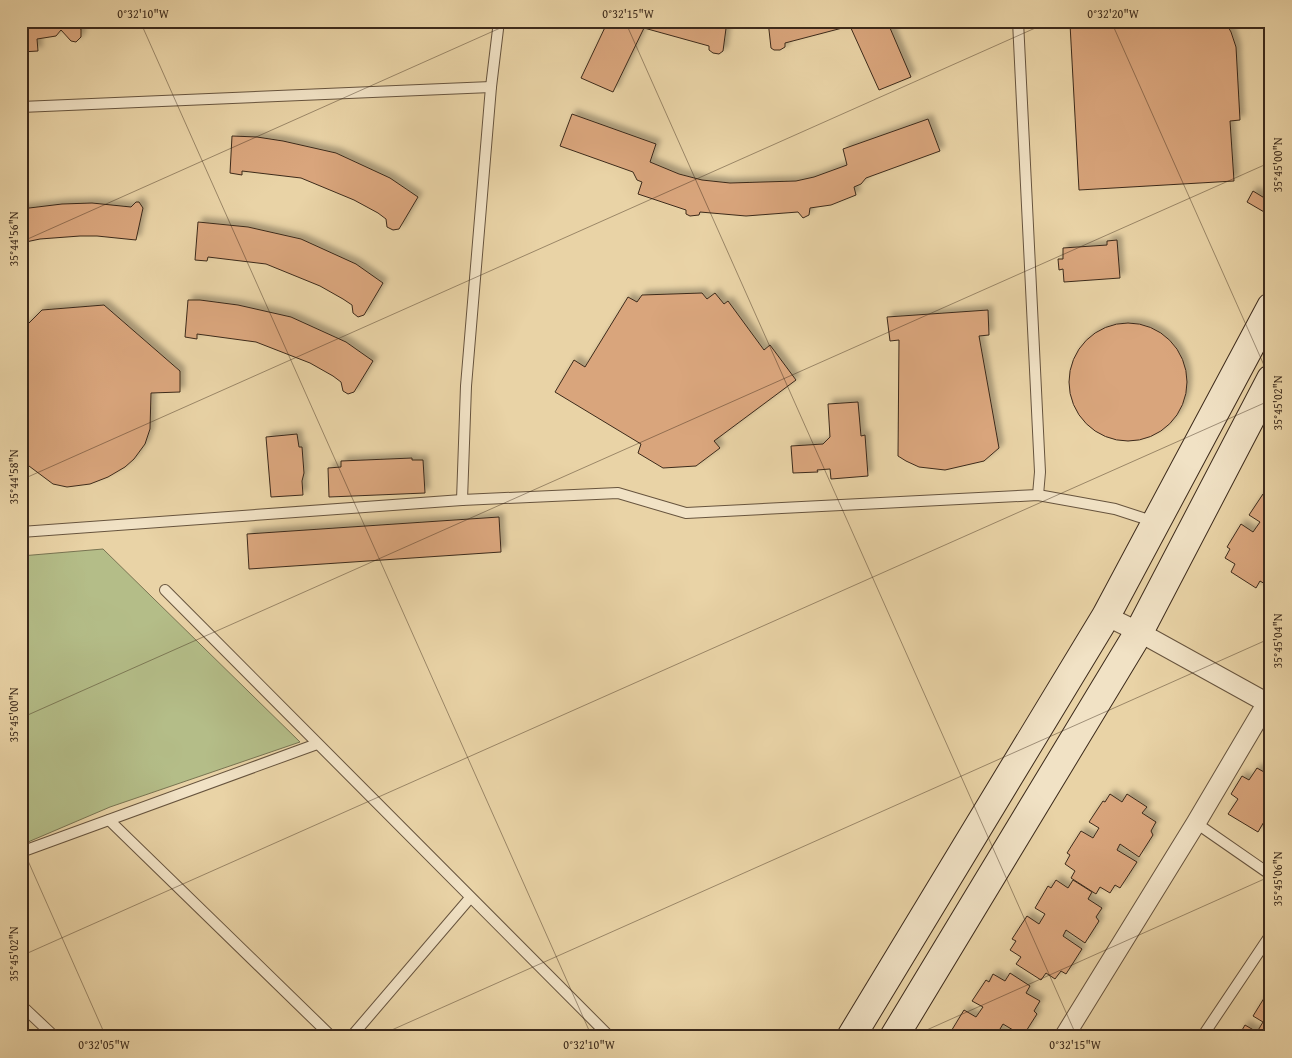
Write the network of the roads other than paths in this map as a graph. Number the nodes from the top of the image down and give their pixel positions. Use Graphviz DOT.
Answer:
graph roads {
  1 [pos="499,21"];
  2 [pos="1018,21"];
  3 [pos="491,87"];
  4 [pos="21,108"];
  5 [pos="1271,307"];
  6 [pos="1271,379"];
  7 [pos="1038,495"];
  8 [pos="462,500"];
  9 [pos="1157,522"];
  10 [pos="21,532"];
  11 [pos="165,590"];
  12 [pos="1106,616"];
  13 [pos="1139,632"];
  14 [pos="1270,701"];
  15 [pos="317,744"];
  16 [pos="109,820"];
  17 [pos="1196,823"];
  18 [pos="21,852"];
  19 [pos="1271,875"];
  20 [pos="470,898"];
  21 [pos="1271,934"];
  22 [pos="21,1004"];
  23 [pos="55,1037"];
  24 [pos="332,1037"];
  25 [pos="351,1037"];
  26 [pos="610,1037"];
  27 [pos="852,1037"];
  28 [pos="894,1037"];
  29 [pos="1064,1037"];
  30 [pos="1202,1037"];
  1 -- 3 [label="lane"];
  2 -- 7 [label="lane"];
  3 -- 4 [label="lane"];
  3 -- 8 [label="lane"];
  5 -- 9 [label="main road"];
  6 -- 13 [label="main road"];
  7 -- 8 [label="lane"];
  7 -- 9 [label="lane"];
  8 -- 10 [label="lane"];
  9 -- 12 [label="main road"];
  11 -- 15 [label="lane"];
  12 -- 13 [label="street"];
  12 -- 27 [label="main road"];
  13 -- 14 [label="street"];
  13 -- 28 [label="main road"];
  14 -- 17 [label="street"];
  15 -- 16 [label="lane"];
  15 -- 20 [label="lane"];
  16 -- 18 [label="lane"];
  16 -- 24 [label="lane"];
  17 -- 19 [label="lane"];
  17 -- 29 [label="street"];
  20 -- 25 [label="lane"];
  20 -- 26 [label="lane"];
  21 -- 30 [label="lane"];
  22 -- 23 [label="lane"];
}
